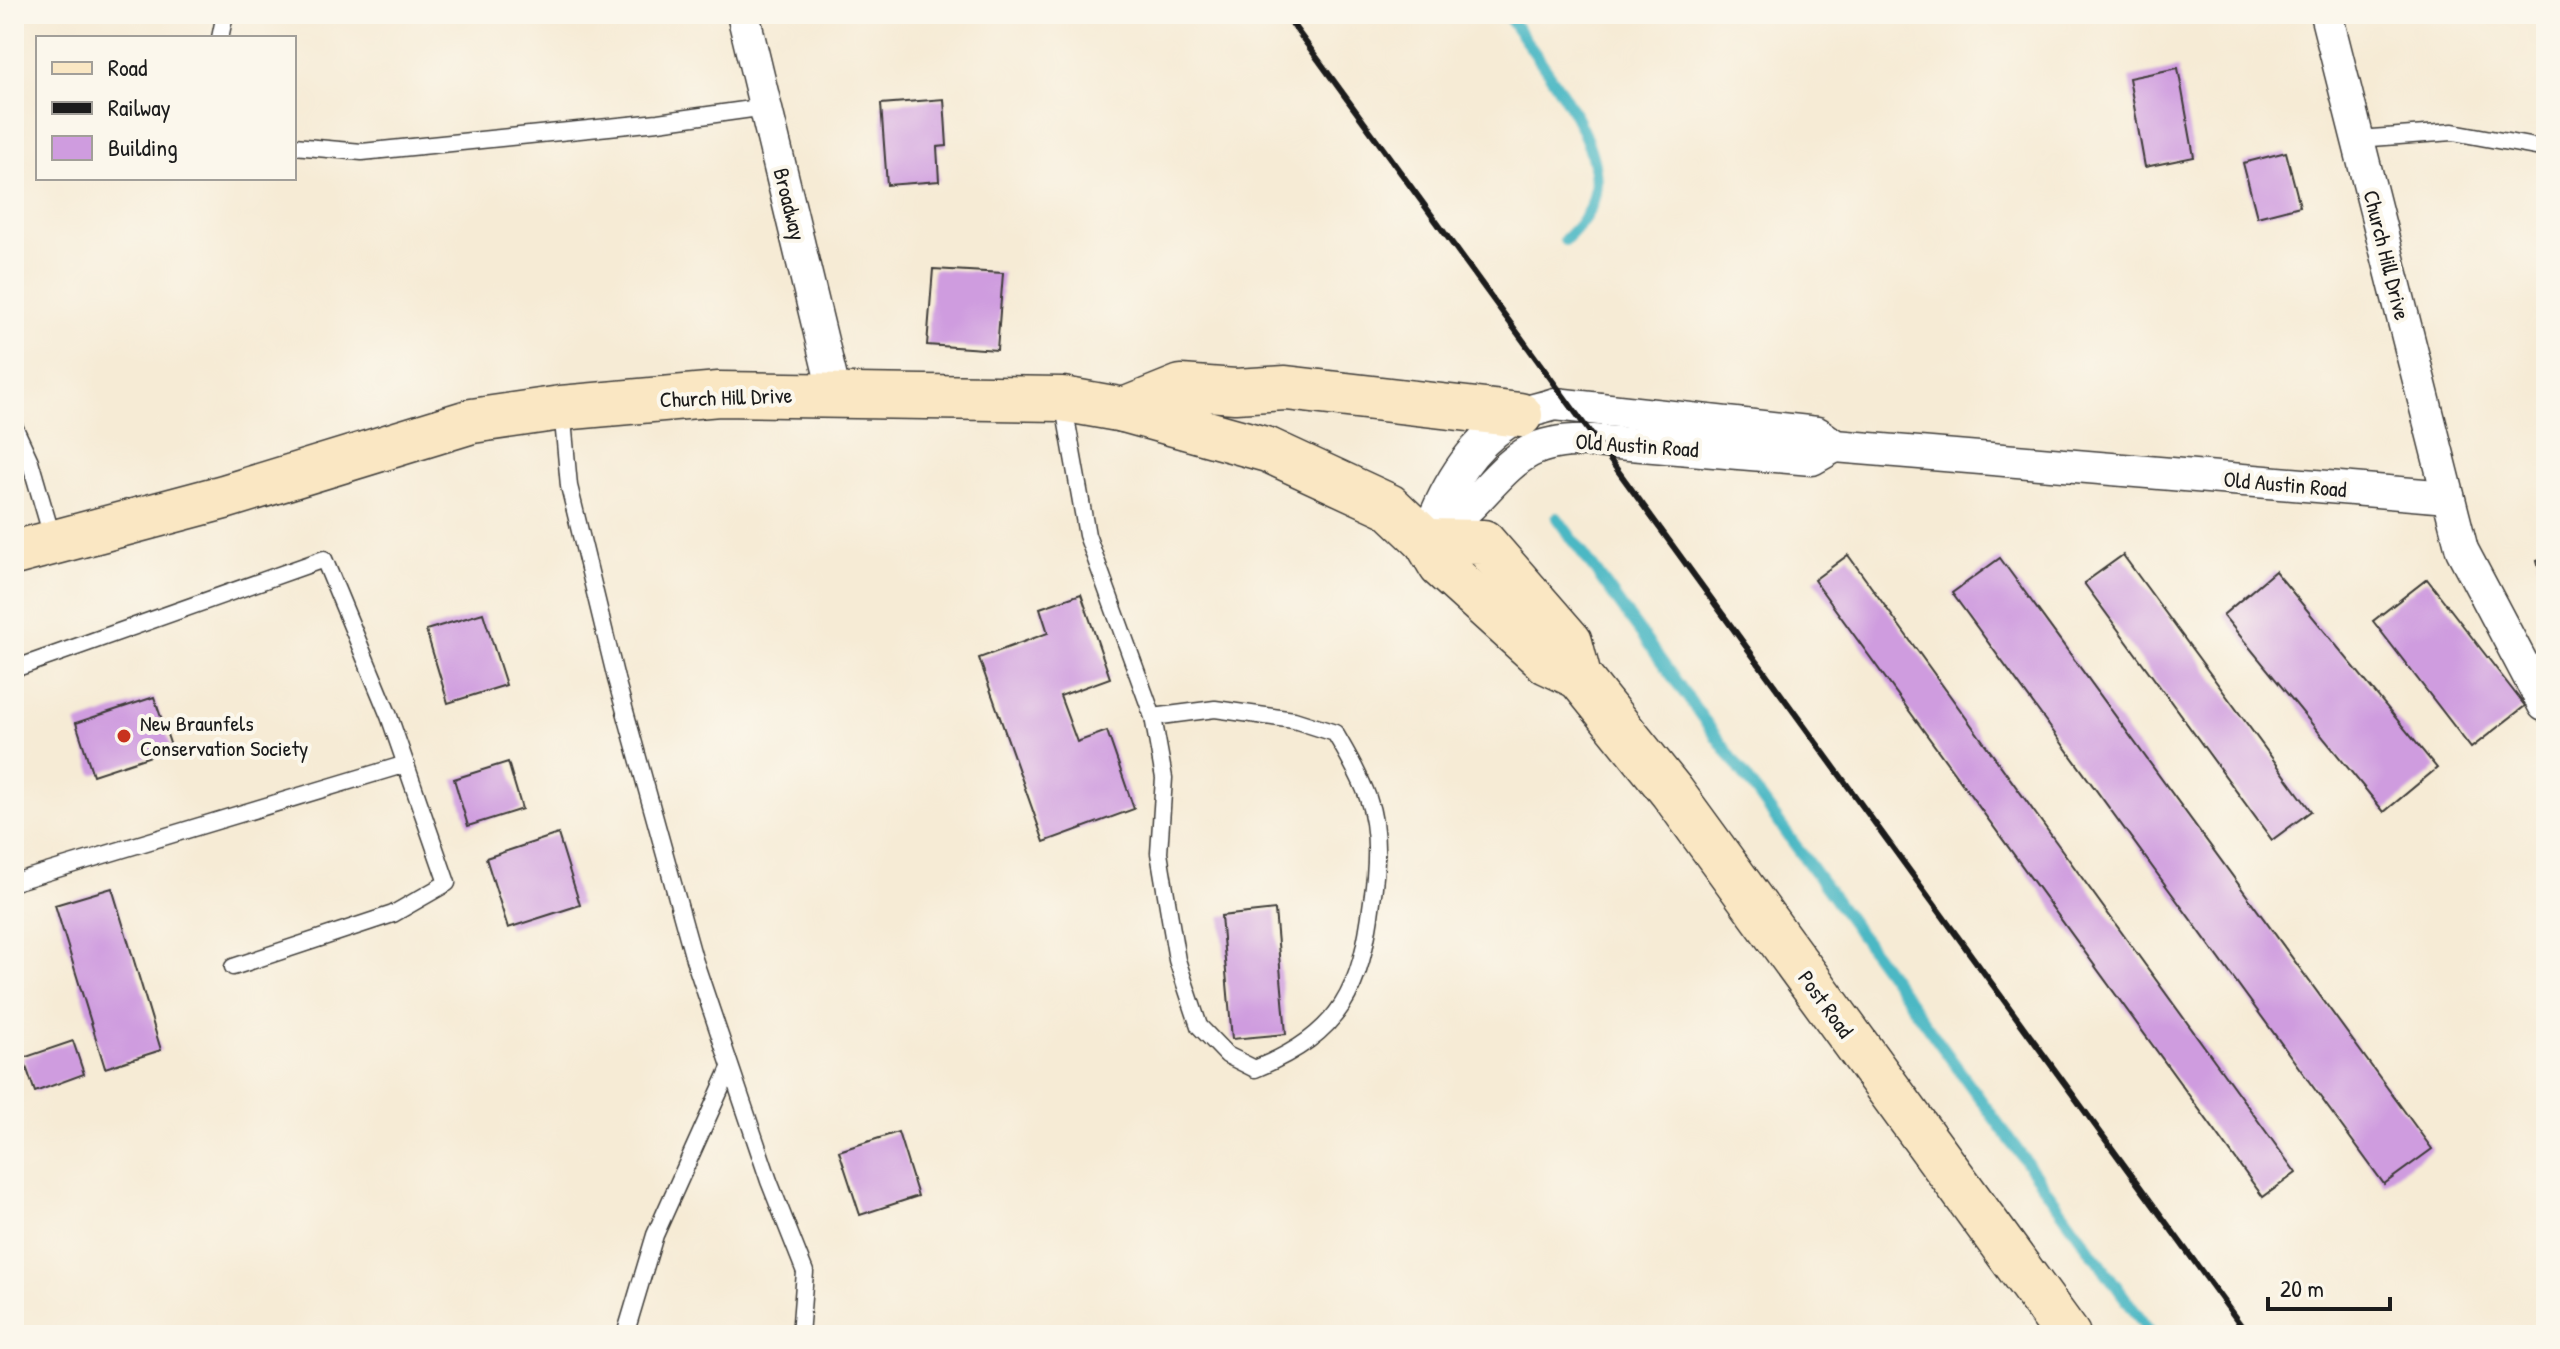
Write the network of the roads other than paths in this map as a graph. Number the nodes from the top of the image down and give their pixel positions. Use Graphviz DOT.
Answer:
graph roads {
  1 [pos="225,14"];
  2 [pos="743,14"];
  3 [pos="2326,14"];
  4 [pos="220,36"];
  5 [pos="766,107"];
  6 [pos="2358,139"];
  7 [pos="296,146"];
  8 [pos="2546,149"];
  9 [pos="835,395"];
  10 [pos="1062,399"];
  11 [pos="561,408"];
  12 [pos="1124,410"];
  13 [pos="1520,415"];
  14 [pos="14,426"];
  15 [pos="1835,446"];
  16 [pos="2448,497"];
  17 [pos="1426,541"];
  18 [pos="33,547"];
  19 [pos="14,669"];
  20 [pos="2545,706"];
  21 [pos="1153,717"];
  22 [pos="406,764"];
  23 [pos="14,882"];
  24 [pos="233,967"];
  25 [pos="730,1068"];
  26 [pos="2055,1330"];
  27 [pos="625,1335"];
  28 [pos="800,1335"];
  1 -- 4 [label="lane"];
  2 -- 5 [label="street, Broadway"];
  3 -- 6 [label="street, Church Hill Drive"];
  5 -- 7 [label="lane"];
  5 -- 9 [label="street, Broadway"];
  6 -- 8 [label="lane"];
  6 -- 16 [label="street, Church Hill Drive"];
  9 -- 10 [label="street, Church Hill Drive"];
  9 -- 11 [label="street, Church Hill Drive"];
  10 -- 12 [label="street, Church Hill Drive"];
  10 -- 21 [label="lane"];
  11 -- 18 [label="street, Church Hill Drive"];
  11 -- 25 [label="lane"];
  12 -- 13 [label="street"];
  12 -- 17 [label="street, Church Hill Drive"];
  13 -- 15 [label="street, Old Austin Road"];
  13 -- 17 [label="street, Old Austin Road"];
  14 -- 18 [label="lane"];
  15 -- 16 [label="street, Old Austin Road"];
  15 -- 17 [label="street, Old Austin Road"];
  16 -- 20 [label="street, Church Hill Drive"];
  17 -- 26 [label="street, Post Road"];
  19 -- 22 [label="lane"];
  21 -- 21 [label="lane"];
  22 -- 23 [label="lane"];
  22 -- 24 [label="lane"];
  25 -- 27 [label="lane"];
  25 -- 28 [label="lane"];
}
